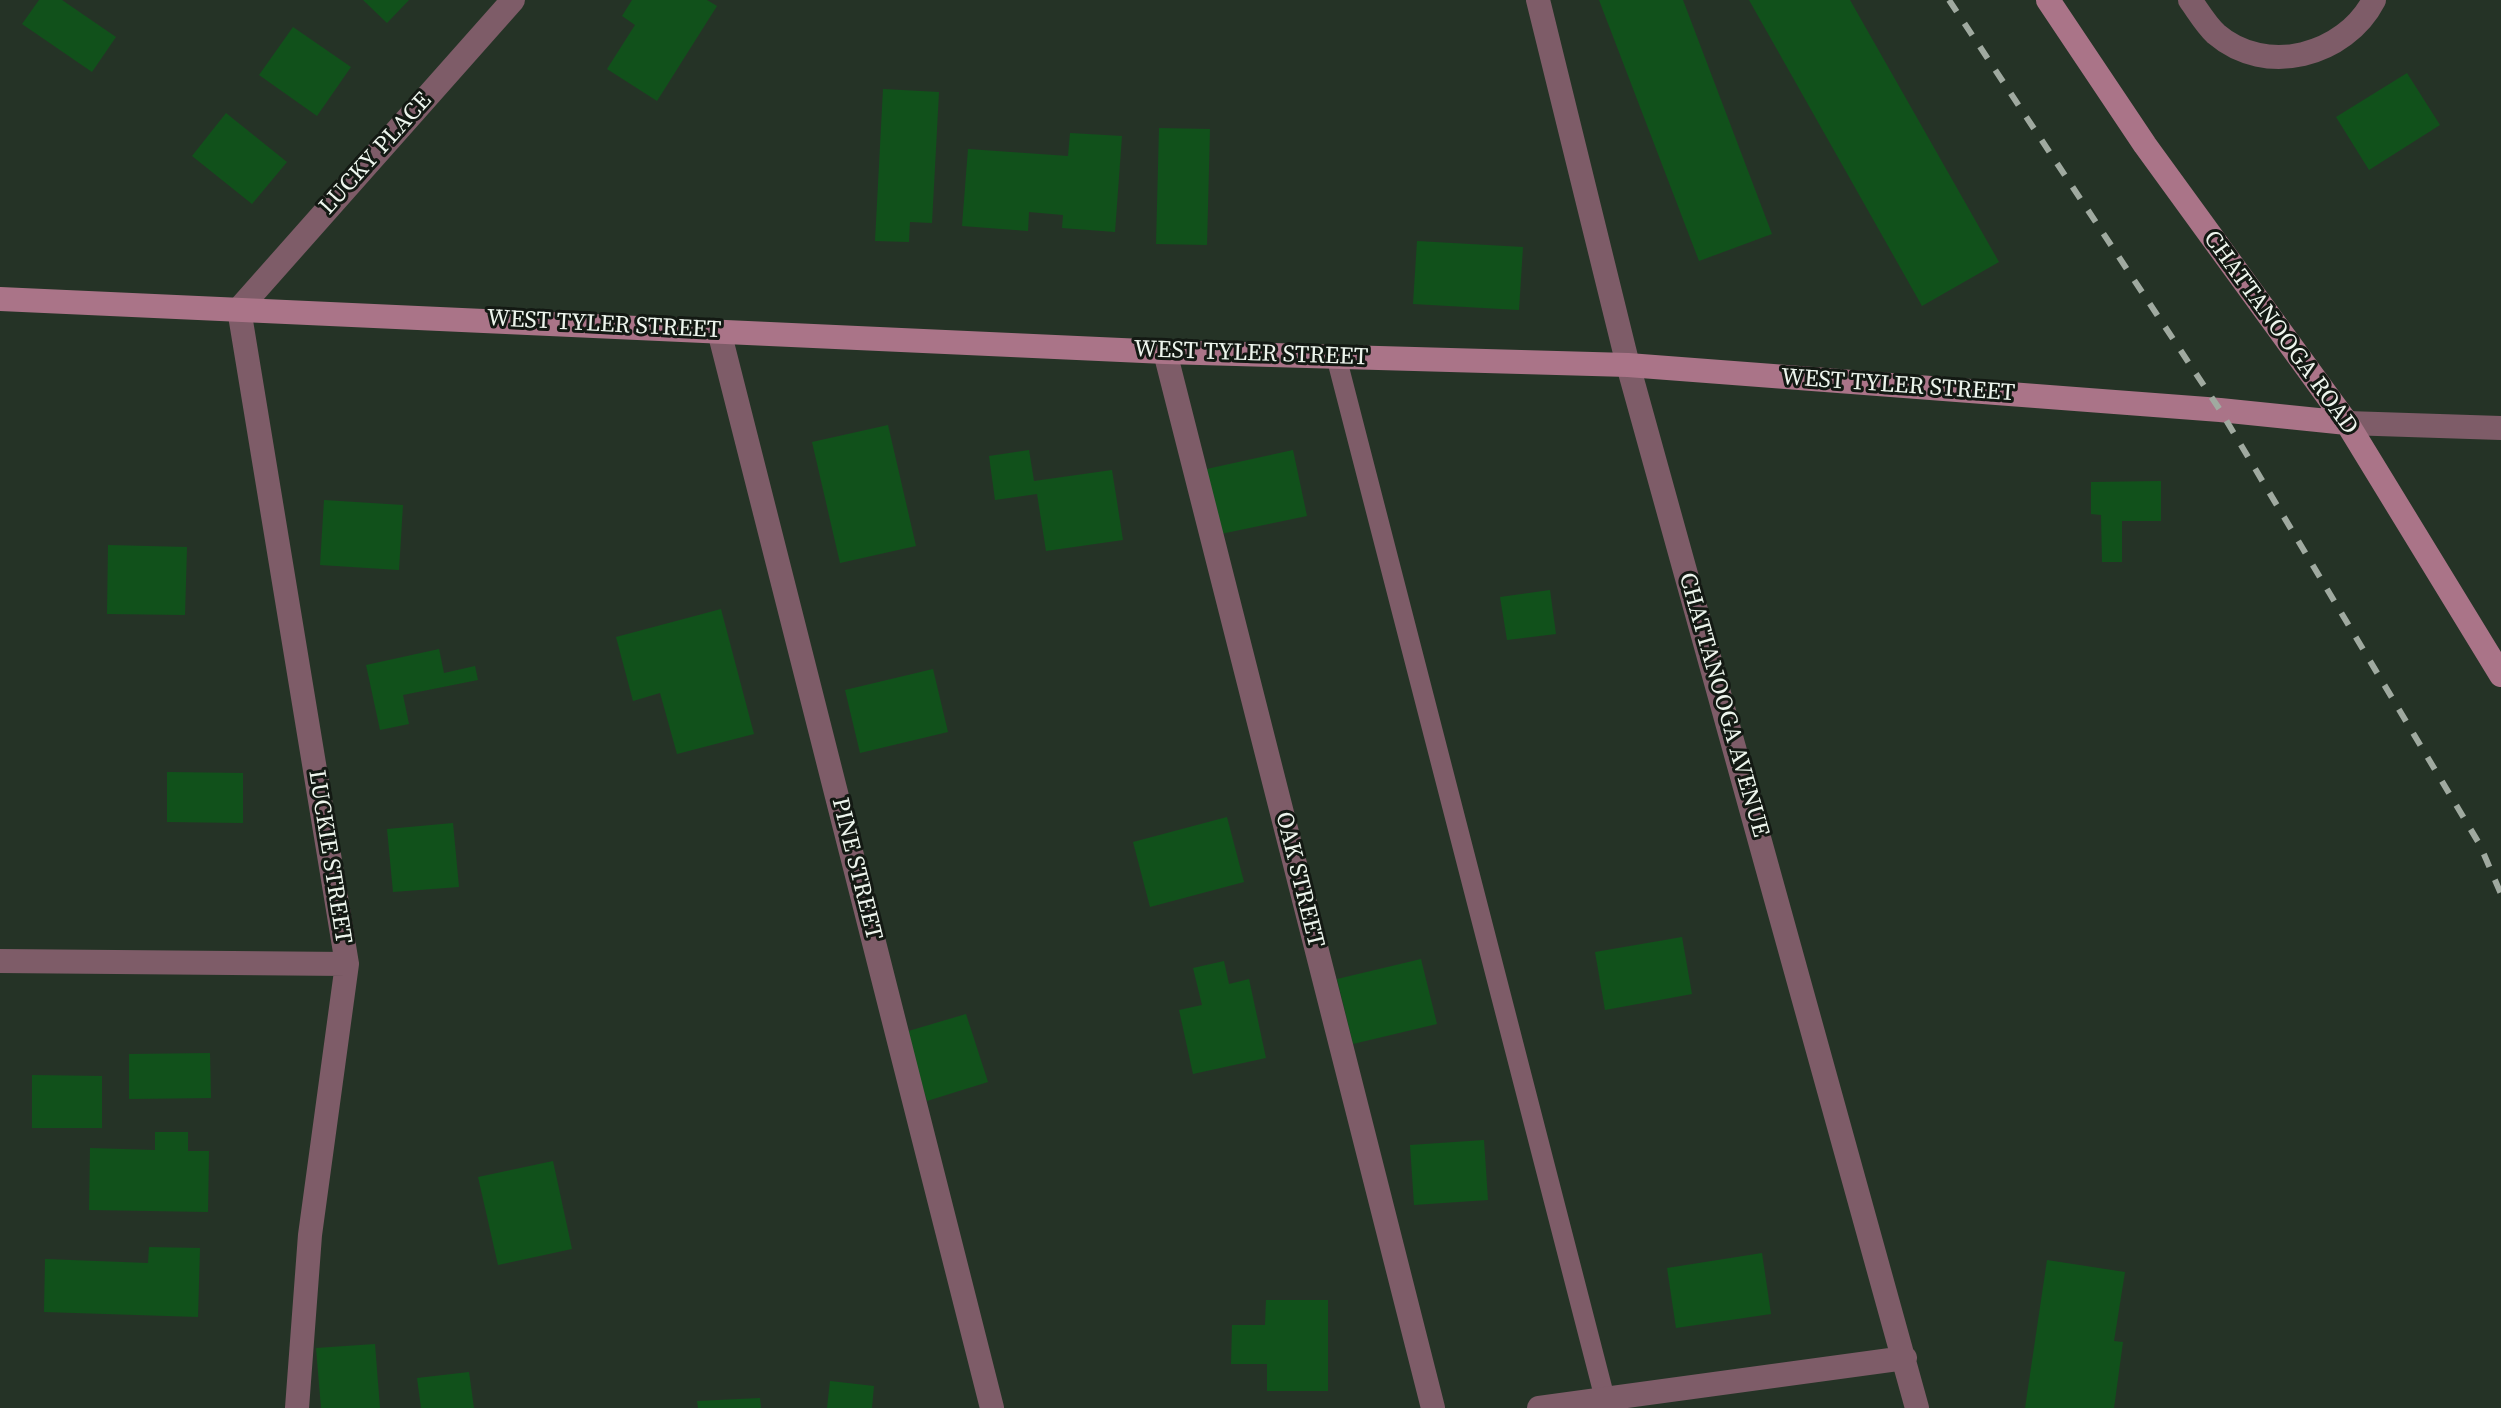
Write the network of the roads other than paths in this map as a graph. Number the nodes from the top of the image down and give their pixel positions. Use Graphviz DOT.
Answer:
graph roads {
  1 [pos="513,0"];
  2 [pos="1538,0"];
  3 [pos="2048,0"];
  4 [pos="2190,0"];
  5 [pos="2374,0"];
  6 [pos="0,299"];
  7 [pos="239,309"];
  8 [pos="719,331"];
  9 [pos="1165,352"];
  10 [pos="1336,356"];
  11 [pos="1628,365"];
  12 [pos="2347,423"];
  13 [pos="2501,428"];
  14 [pos="2501,675"];
  15 [pos="0,961"];
  16 [pos="347,964"];
  17 [pos="1905,1358"];
  18 [pos="1605,1399"];
  19 [pos="297,1408"];
  20 [pos="992,1408"];
  21 [pos="1433,1408"];
  22 [pos="1542,1408"];
  23 [pos="1917,1408"];
  1 -- 7 [label="street, LUCKY PLACE"];
  2 -- 11 [label="street, CHATTANOOGA AVENUE"];
  3 -- 12 [label="street, CHATTANOOGA ROAD"];
  4 -- 5 [label="street"];
  6 -- 7 [label="street, WEST TYLER STREET"];
  7 -- 8 [label="street, WEST TYLER STREET"];
  7 -- 16 [label="street, LUCKIE STREET"];
  8 -- 9 [label="street, WEST TYLER STREET"];
  8 -- 20 [label="street, PINE STREET"];
  9 -- 10 [label="street, WEST TYLER STREET"];
  9 -- 21 [label="street, OAK STREET"];
  10 -- 11 [label="street, WEST TYLER STREET"];
  10 -- 18 [label="lane"];
  11 -- 12 [label="street, WEST TYLER STREET"];
  11 -- 17 [label="street, CHATTANOOGA AVENUE"];
  12 -- 13 [label="street, WEST TYLER STREET"];
  12 -- 14 [label="street, CHATTANOOGA ROAD"];
  15 -- 16 [label="street"];
  16 -- 19 [label="street, LUCKIE STREET"];
  17 -- 18 [label="street"];
  17 -- 23 [label="street, CHATTANOOGA AVENUE"];
  18 -- 22 [label="street"];
}
